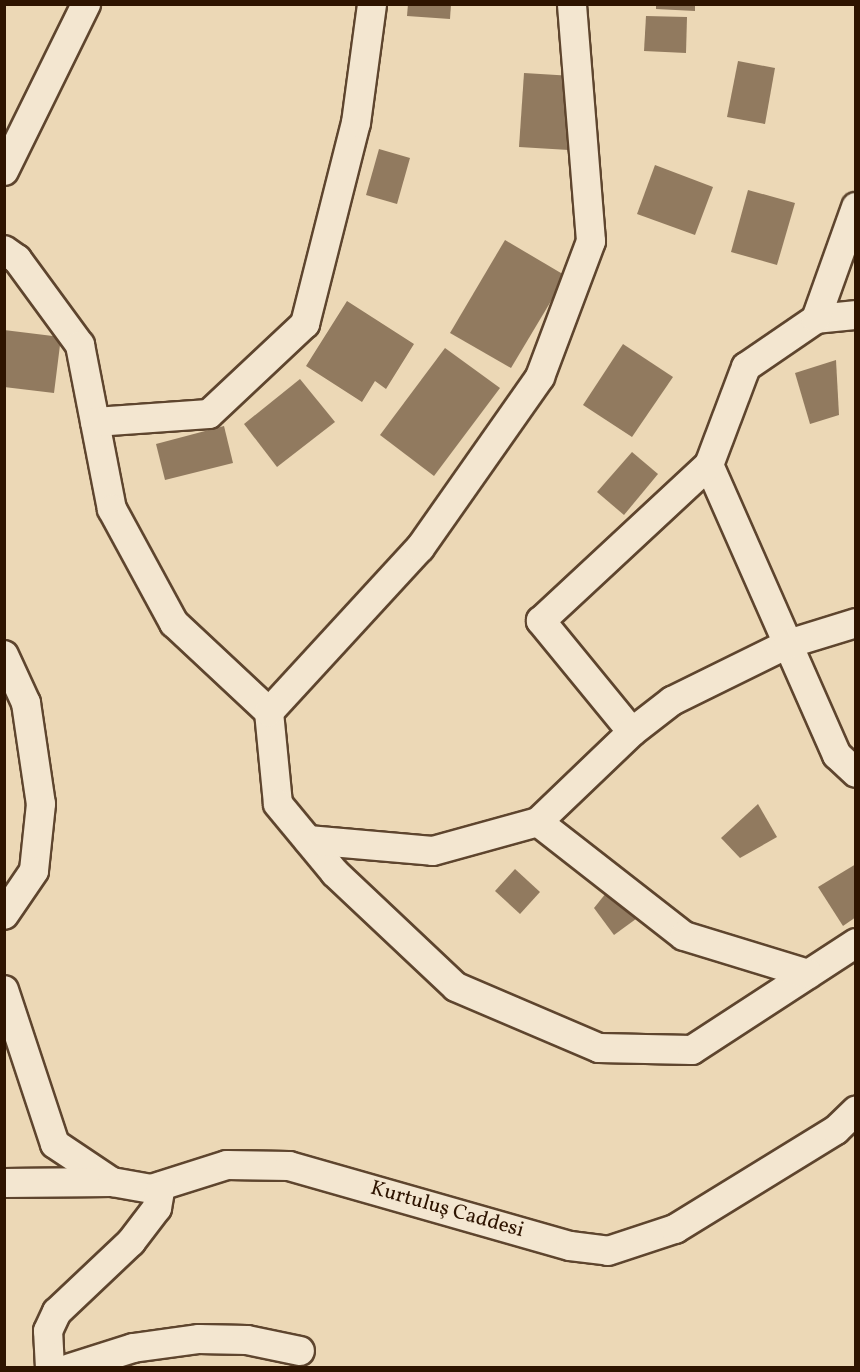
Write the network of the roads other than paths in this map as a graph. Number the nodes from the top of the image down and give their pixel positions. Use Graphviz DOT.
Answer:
graph roads {
  1 [pos="86,4"];
  2 [pos="372,4"];
  3 [pos="573,4"];
  4 [pos="4,171"];
  5 [pos="855,207"];
  6 [pos="4,250"];
  7 [pos="855,315"];
  8 [pos="816,319"];
  9 [pos="95,422"];
  10 [pos="709,465"];
  11 [pos="855,623"];
  12 [pos="788,644"];
  13 [pos="4,655"];
  14 [pos="269,712"];
  15 [pos="632,732"];
  16 [pos="855,773"];
  17 [pos="538,822"];
  18 [pos="308,840"];
  19 [pos="4,915"];
  20 [pos="855,943"];
  21 [pos="808,974"];
  22 [pos="4,990"];
  23 [pos="855,1111"];
  24 [pos="112,1182"];
  25 [pos="4,1183"];
  26 [pos="161,1186"];
  27 [pos="300,1351"];
  28 [pos="50,1368"];
  29 [pos="70,1368"];
  1 -- 4 [label="street"];
  2 -- 9 [label="street"];
  3 -- 14 [label="street"];
  5 -- 8 [label="street"];
  6 -- 9 [label="street"];
  7 -- 8 [label="street"];
  8 -- 10 [label="street"];
  9 -- 14 [label="street"];
  10 -- 12 [label="street"];
  10 -- 15 [label="street"];
  11 -- 12 [label="street"];
  12 -- 15 [label="street"];
  12 -- 16 [label="street"];
  13 -- 19 [label="street"];
  14 -- 18 [label="street"];
  15 -- 17 [label="street"];
  17 -- 18 [label="street"];
  17 -- 21 [label="street"];
  18 -- 21 [label="street"];
  20 -- 21 [label="street"];
  22 -- 24 [label="street"];
  23 -- 26 [label="street, Kurtuluş Caddesi"];
  24 -- 25 [label="street, Kurtuluş Caddesi"];
  24 -- 26 [label="street, Kurtuluş Caddesi"];
  26 -- 28 [label="street"];
  27 -- 29 [label="street"];
}
